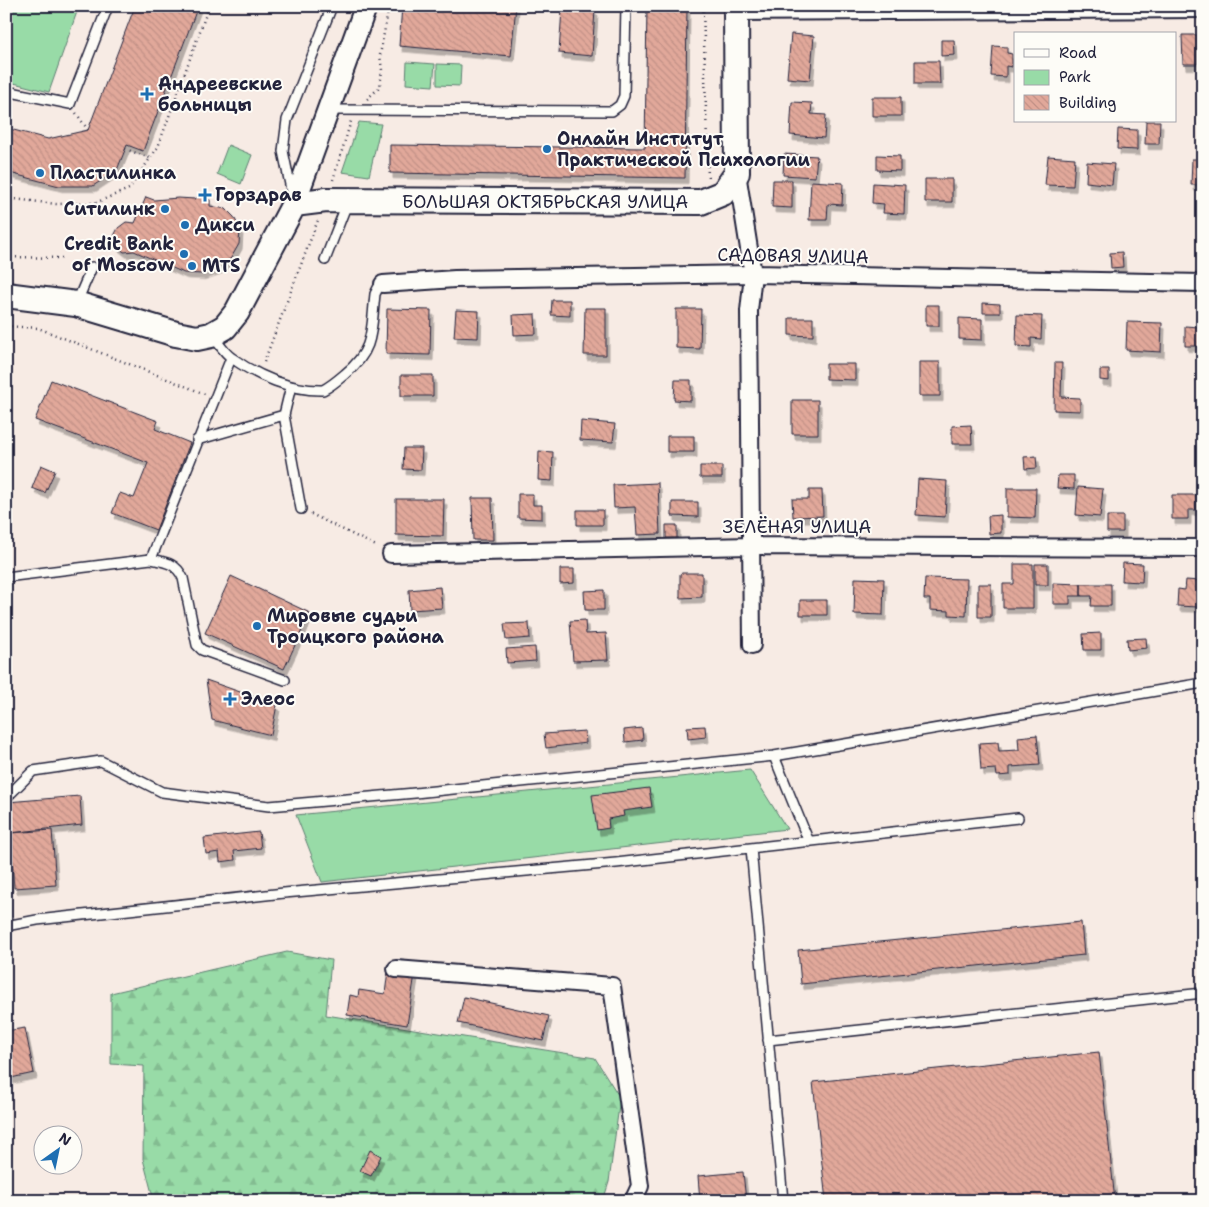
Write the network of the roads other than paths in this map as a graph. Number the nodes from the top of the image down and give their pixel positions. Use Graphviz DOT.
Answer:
graph roads {
  1 [pos="108,6"];
  2 [pos="332,6"];
  3 [pos="366,6"];
  4 [pos="626,6"];
  5 [pos="736,9"];
  6 [pos="1203,9"];
  7 [pos="6,91"];
  8 [pos="328,110"];
  9 [pos="737,173"];
  10 [pos="345,191"];
  11 [pos="294,204"];
  12 [pos="325,260"];
  13 [pos="92,267"];
  14 [pos="753,274"];
  15 [pos="1203,283"];
  16 [pos="383,284"];
  17 [pos="6,295"];
  18 [pos="76,304"];
  19 [pos="211,335"];
  20 [pos="231,358"];
  21 [pos="291,386"];
  22 [pos="284,416"];
  23 [pos="197,440"];
  24 [pos="301,509"];
  25 [pos="750,546"];
  26 [pos="1203,548"];
  27 [pos="391,554"];
  28 [pos="151,559"];
  29 [pos="6,577"];
  30 [pos="752,645"];
  31 [pos="285,680"];
  32 [pos="1203,684"];
  33 [pos="774,756"];
  34 [pos="6,798"];
  35 [pos="1018,818"];
  36 [pos="809,842"];
  37 [pos="751,848"];
  38 [pos="6,926"];
  39 [pos="396,969"];
  40 [pos="1203,993"];
  41 [pos="768,1040"];
  42 [pos="633,1201"];
  43 [pos="783,1201"];
  1 -- 7 [label="lane"];
  2 -- 11 [label="lane"];
  3 -- 8 [label="street"];
  4 -- 8 [label="lane"];
  5 -- 6 [label="street"];
  5 -- 9 [label="main road"];
  8 -- 11 [label="street"];
  9 -- 10 [label="main road, БОЛЬШАЯ ОКТЯБРЬСКАЯ УЛИЦА"];
  9 -- 14 [label="street"];
  10 -- 11 [label="main road, БОЛЬШАЯ ОКТЯБРЬСКАЯ УЛИЦА"];
  10 -- 12 [label="lane"];
  11 -- 19 [label="main road"];
  13 -- 18 [label="lane"];
  14 -- 15 [label="street, САДОВАЯ УЛИЦА"];
  14 -- 16 [label="street, САДОВАЯ УЛИЦА"];
  14 -- 25 [label="street"];
  16 -- 21 [label="lane"];
  17 -- 18 [label="main road"];
  18 -- 19 [label="main road"];
  19 -- 20 [label="lane"];
  20 -- 21 [label="lane"];
  20 -- 23 [label="lane"];
  21 -- 22 [label="lane"];
  22 -- 23 [label="lane"];
  22 -- 24 [label="lane"];
  23 -- 28 [label="lane"];
  25 -- 26 [label="street, ЗЕЛЁНАЯ УЛИЦА"];
  25 -- 27 [label="street, ЗЕЛЁНАЯ УЛИЦА"];
  25 -- 30 [label="street"];
  28 -- 29 [label="lane"];
  28 -- 31 [label="lane"];
  32 -- 33 [label="lane"];
  33 -- 34 [label="lane"];
  33 -- 36 [label="lane"];
  35 -- 36 [label="lane"];
  36 -- 37 [label="lane"];
  37 -- 38 [label="lane"];
  37 -- 41 [label="lane"];
  39 -- 42 [label="street"];
  40 -- 41 [label="lane"];
  41 -- 43 [label="lane"];
}
